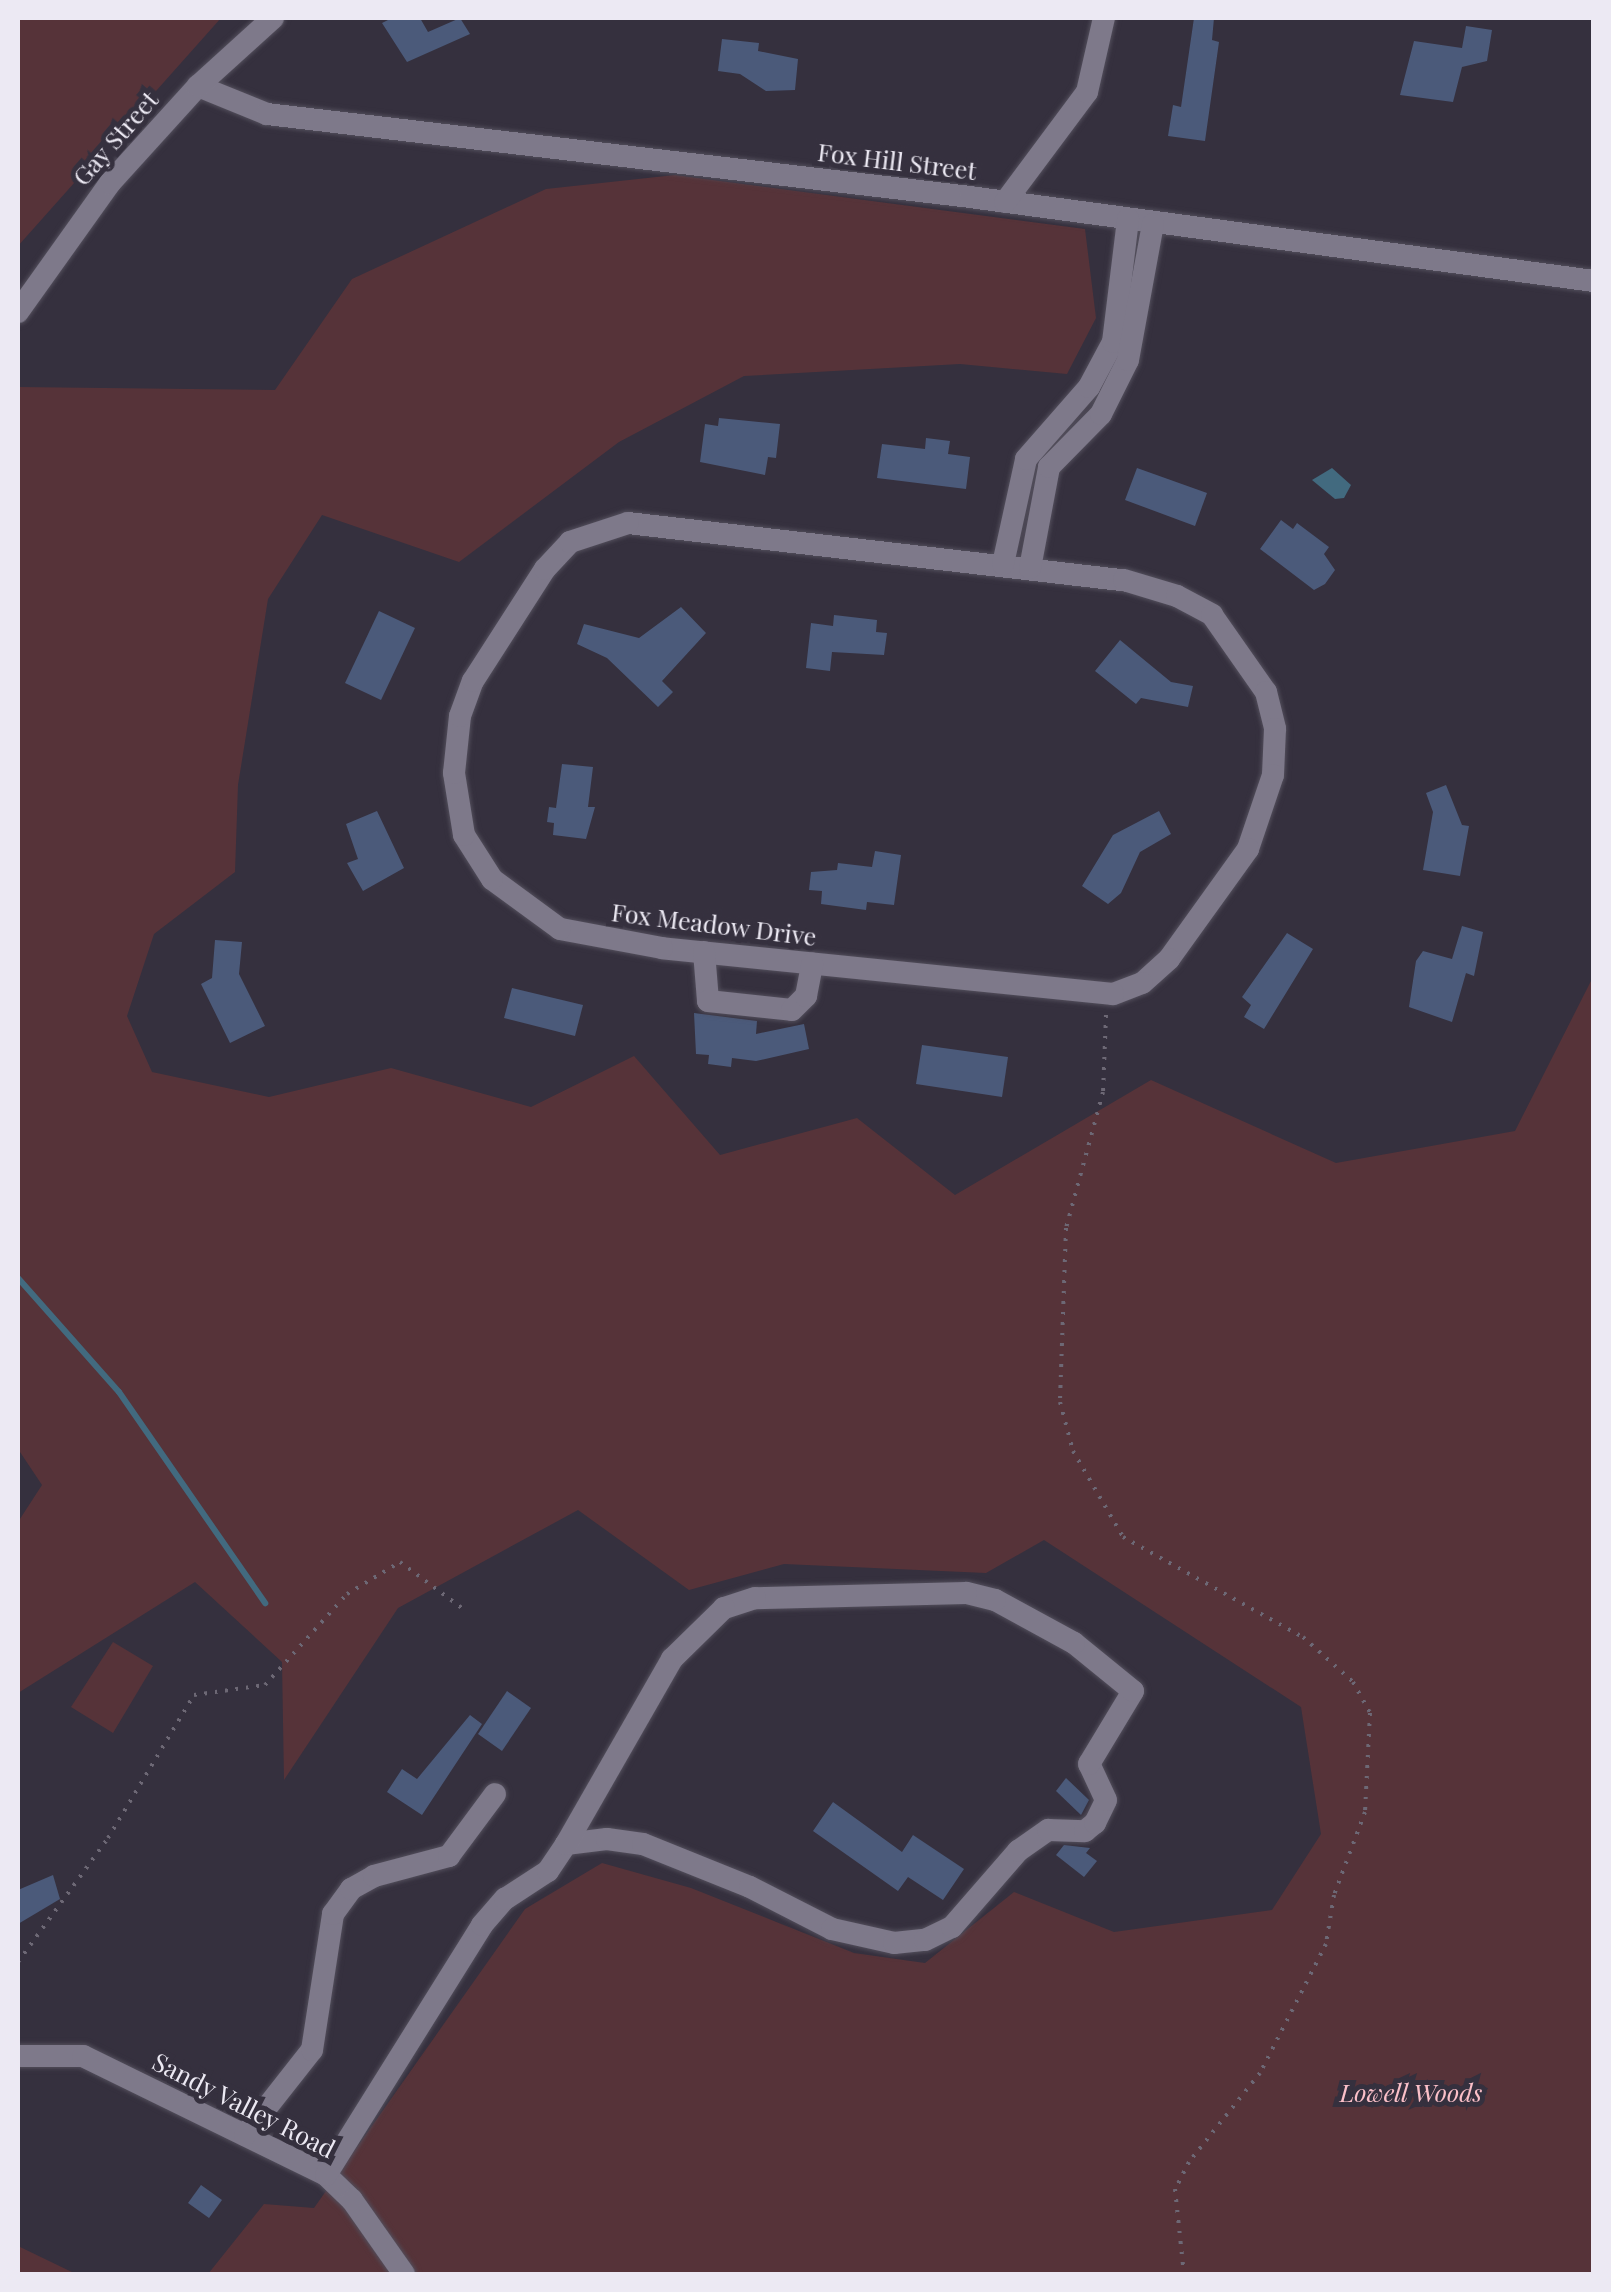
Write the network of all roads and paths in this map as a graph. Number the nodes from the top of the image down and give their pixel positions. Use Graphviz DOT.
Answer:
graph roads {
  1 [pos="274,18"];
  2 [pos="1104,18"];
  3 [pos="198,86"];
  4 [pos="1005,202"];
  5 [pos="1128,219"];
  6 [pos="1153,224"];
  7 [pos="1594,281"];
  8 [pos="18,312"];
  9 [pos="1002,564"];
  10 [pos="1030,568"];
  11 [pos="704,952"];
  12 [pos="812,964"];
  13 [pos="1106,995"];
  14 [pos="463,1608"];
  15 [pos="495,1794"];
  16 [pos="566,1844"];
  17 [pos="18,1962"];
  18 [pos="18,2056"];
  19 [pos="246,2135"];
  20 [pos="326,2175"];
  21 [pos="404,2274"];
  22 [pos="1184,2274"];
  1 -- 3 [label="street, Gay Street"];
  2 -- 4 [label="street"];
  3 -- 4 [label="street, Fox Hill Street"];
  3 -- 8 [label="street, Gay Street"];
  4 -- 5 [label="street, Fox Hill Street"];
  5 -- 6 [label="street, Fox Hill Street"];
  5 -- 9 [label="street"];
  6 -- 7 [label="street, Fox Hill Street"];
  6 -- 10 [label="street"];
  9 -- 10 [label="street, Fox Meadow Drive"];
  9 -- 11 [label="street, Fox Meadow Drive"];
  10 -- 13 [label="street, Fox Meadow Drive"];
  11 -- 12 [label="street, Fox Meadow Drive"];
  11 -- 12 [label="street"];
  12 -- 13 [label="street, Fox Meadow Drive"];
  13 -- 22 [label="path"];
  14 -- 17 [label="path"];
  15 -- 19 [label="street"];
  16 -- 16 [label="street"];
  16 -- 20 [label="street"];
  18 -- 19 [label="street, Sandy Valley Road"];
  19 -- 20 [label="street, Sandy Valley Road"];
  20 -- 21 [label="street, Sandy Valley Road"];
}
